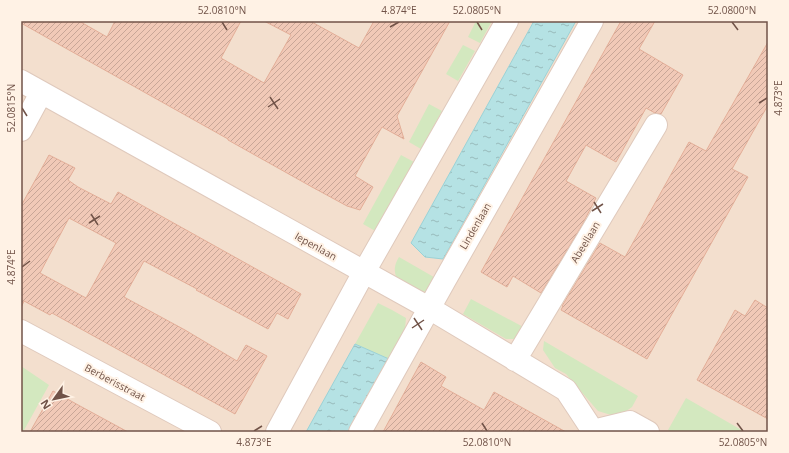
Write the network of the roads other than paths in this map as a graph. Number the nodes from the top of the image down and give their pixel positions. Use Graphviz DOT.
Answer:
graph roads {
  1 [pos="508,21"];
  2 [pos="592,21"];
  3 [pos="21,81"];
  4 [pos="41,92"];
  5 [pos="656,125"];
  6 [pos="21,130"];
  7 [pos="364,272"];
  8 [pos="429,308"];
  9 [pos="21,331"];
  10 [pos="515,360"];
  11 [pos="210,432"];
  12 [pos="277,432"];
  13 [pos="360,432"];
  14 [pos="593,432"];
  15 [pos="648,432"];
  1 -- 7 [label="street"];
  2 -- 8 [label="street, Lindenlaan"];
  3 -- 4 [label="street, Iepenlaan"];
  4 -- 6 [label="street"];
  4 -- 7 [label="street, Iepenlaan"];
  5 -- 10 [label="street, Abeellaan"];
  7 -- 8 [label="street, Iepenlaan"];
  7 -- 12 [label="street"];
  8 -- 10 [label="street, Iepenlaan"];
  8 -- 13 [label="street, Lindenlaan"];
  9 -- 11 [label="street, Berberisstraat"];
  10 -- 14 [label="street, Iepenlaan"];
  14 -- 15 [label="street"];
}
